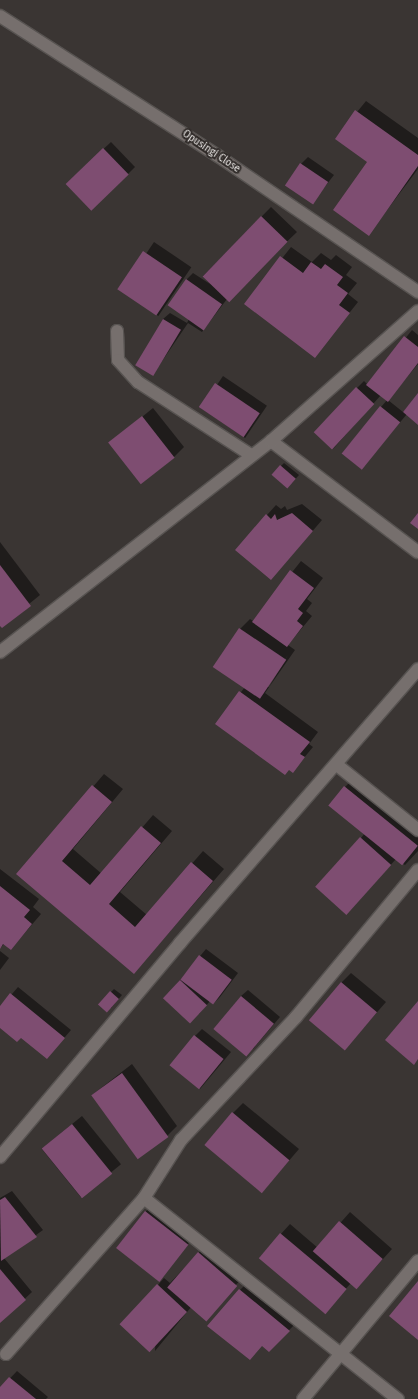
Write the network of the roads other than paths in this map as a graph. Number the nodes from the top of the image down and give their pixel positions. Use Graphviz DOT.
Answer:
graph roads {
  1 [pos="0,16"];
  2 [pos="418,292"];
  3 [pos="418,311"];
  4 [pos="116,331"];
  5 [pos="270,441"];
  6 [pos="251,455"];
  7 [pos="418,552"];
  8 [pos="0,652"];
  9 [pos="418,669"];
  10 [pos="337,765"];
  11 [pos="418,830"];
  12 [pos="418,870"];
  13 [pos="0,1157"];
  14 [pos="144,1198"];
  15 [pos="418,1261"];
  16 [pos="6,1354"];
  17 [pos="342,1354"];
  18 [pos="303,1399"];
  19 [pos="398,1399"];
  1 -- 2 [label="street, Opusingi Close"];
  3 -- 5 [label="street"];
  4 -- 6 [label="street"];
  5 -- 6 [label="street"];
  5 -- 7 [label="street"];
  6 -- 8 [label="street"];
  9 -- 10 [label="street"];
  10 -- 11 [label="street"];
  10 -- 13 [label="street"];
  12 -- 14 [label="street"];
  14 -- 16 [label="street"];
  14 -- 17 [label="street"];
  15 -- 17 [label="street"];
  17 -- 18 [label="street"];
  17 -- 19 [label="street"];
}
